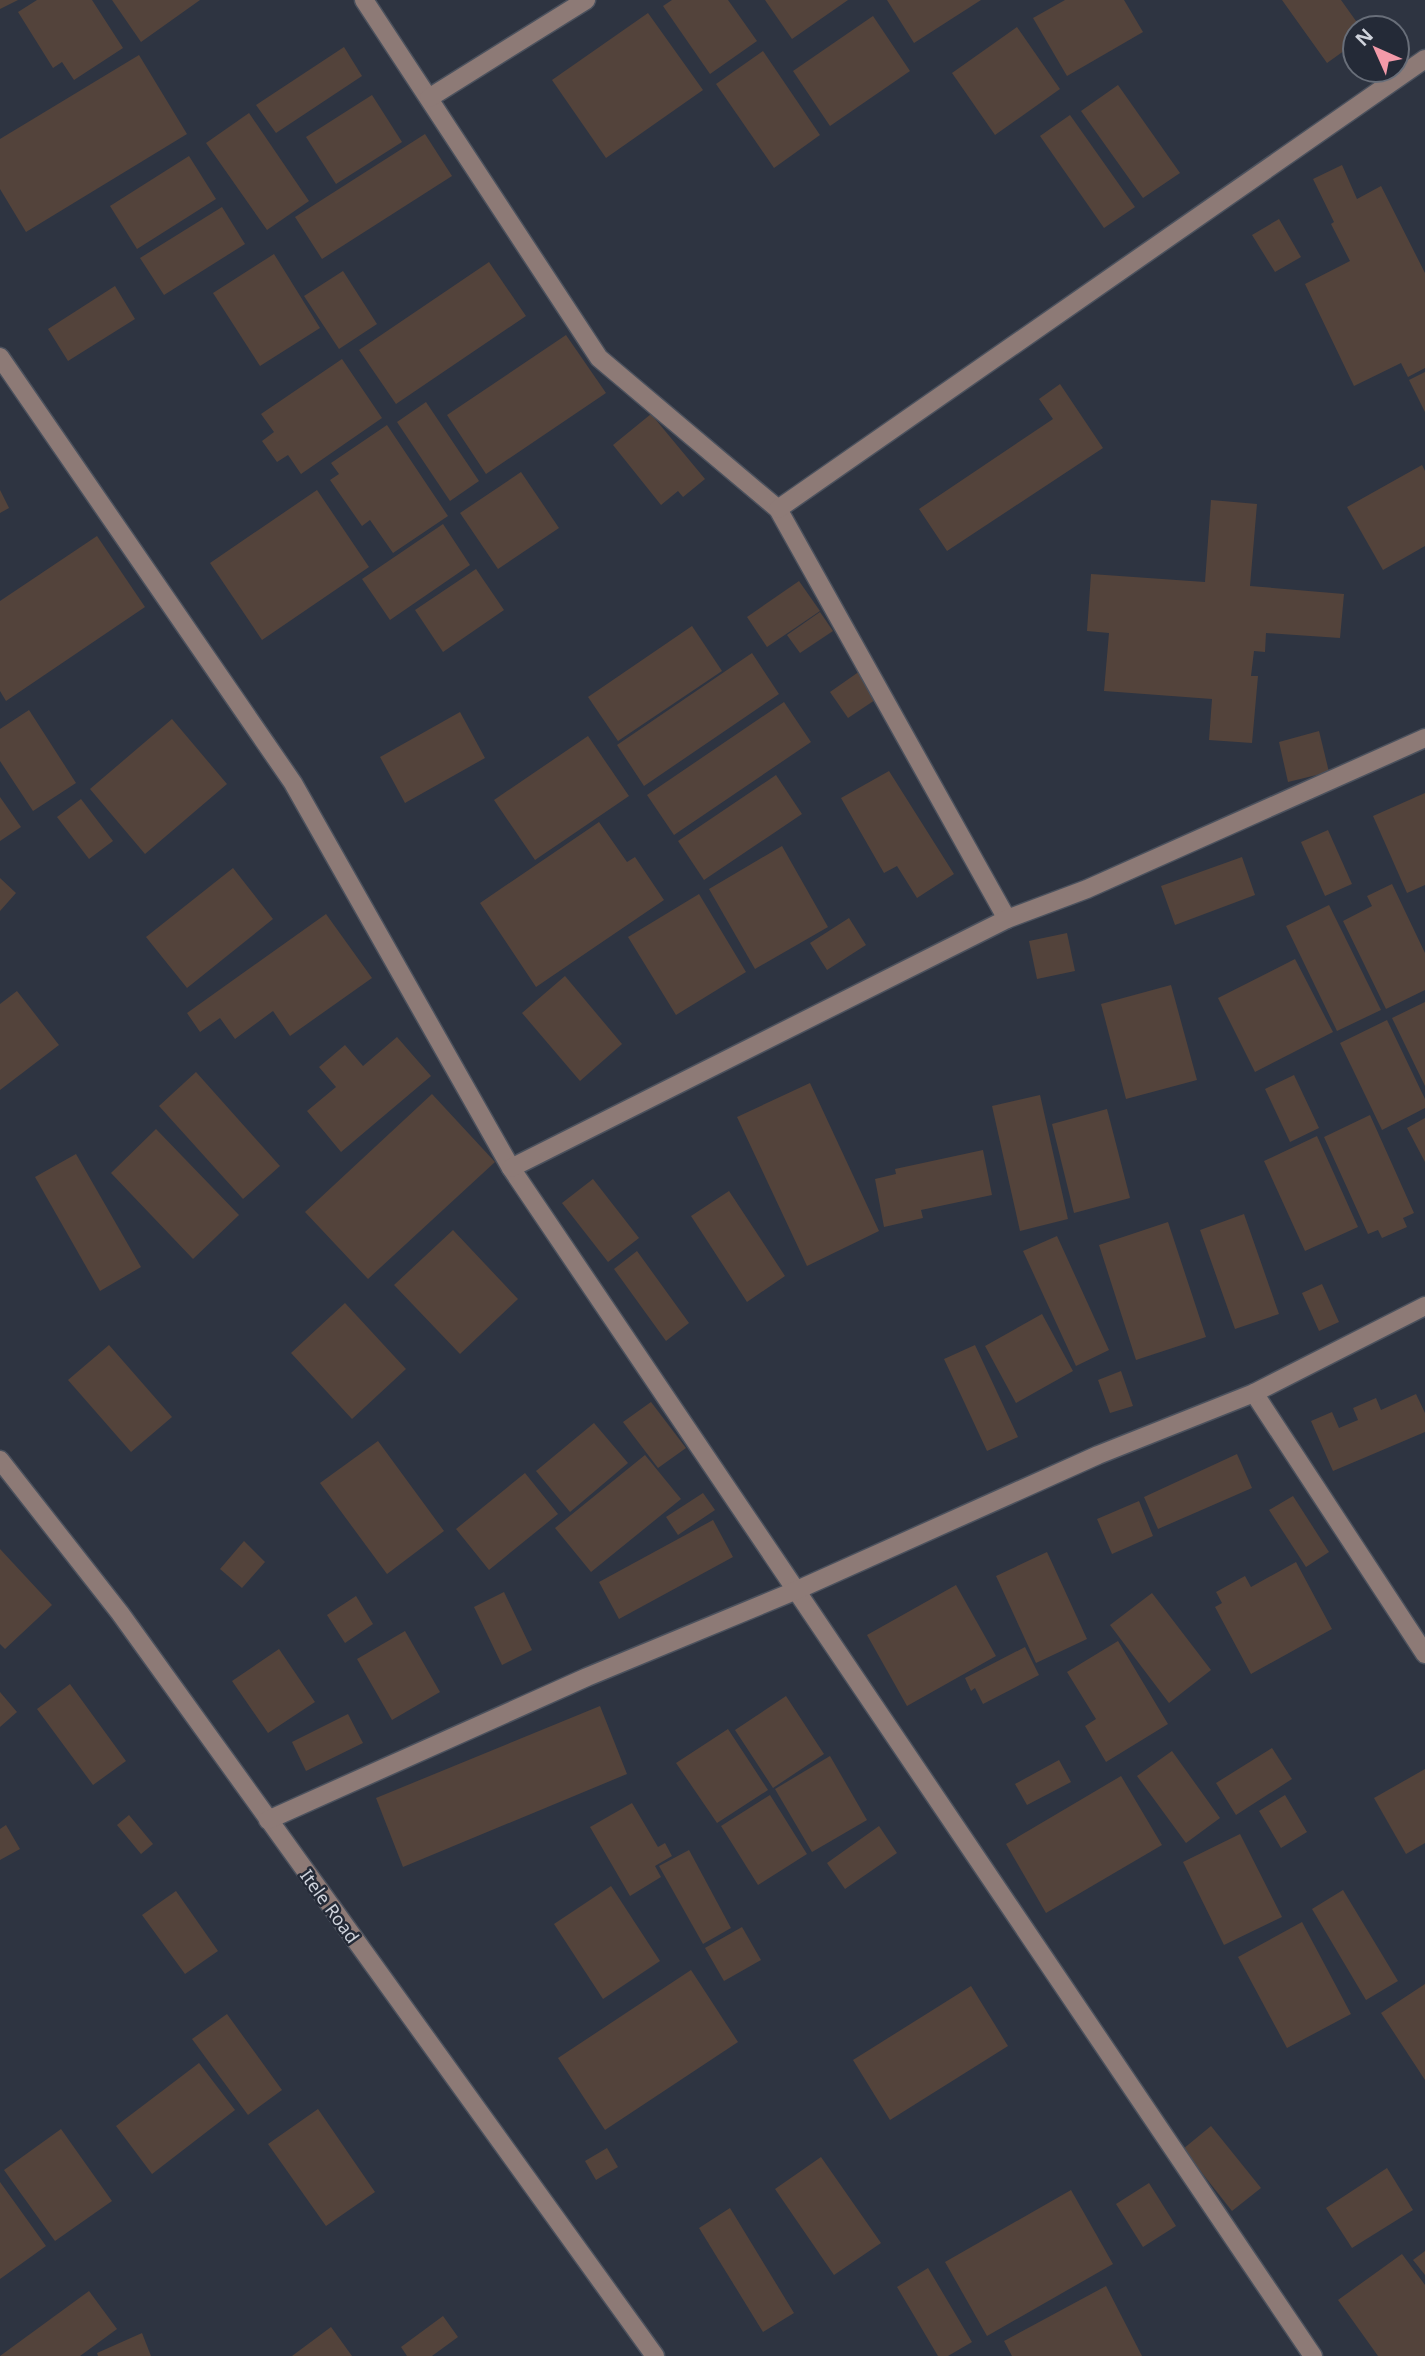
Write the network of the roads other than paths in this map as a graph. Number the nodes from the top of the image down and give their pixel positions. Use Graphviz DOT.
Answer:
graph roads {
  1 [pos="364,0"];
  2 [pos="586,0"];
  3 [pos="1425,59"];
  4 [pos="429,98"];
  5 [pos="0,357"];
  6 [pos="778,509"];
  7 [pos="1425,738"];
  8 [pos="1007,919"];
  9 [pos="512,1168"];
  10 [pos="1425,1306"];
  11 [pos="1254,1393"];
  12 [pos="0,1460"];
  13 [pos="797,1590"];
  14 [pos="1425,1654"];
  15 [pos="268,1820"];
  16 [pos="654,2356"];
  17 [pos="1313,2356"];
  1 -- 4 [label="street"];
  2 -- 4 [label="street"];
  3 -- 6 [label="street"];
  4 -- 6 [label="street"];
  5 -- 9 [label="street"];
  6 -- 8 [label="street"];
  7 -- 8 [label="street"];
  8 -- 9 [label="street"];
  9 -- 13 [label="street"];
  10 -- 11 [label="street"];
  11 -- 13 [label="street"];
  11 -- 14 [label="street"];
  12 -- 15 [label="street, Itele Road"];
  13 -- 15 [label="street"];
  13 -- 17 [label="street"];
  15 -- 16 [label="street, Itele Road"];
}
